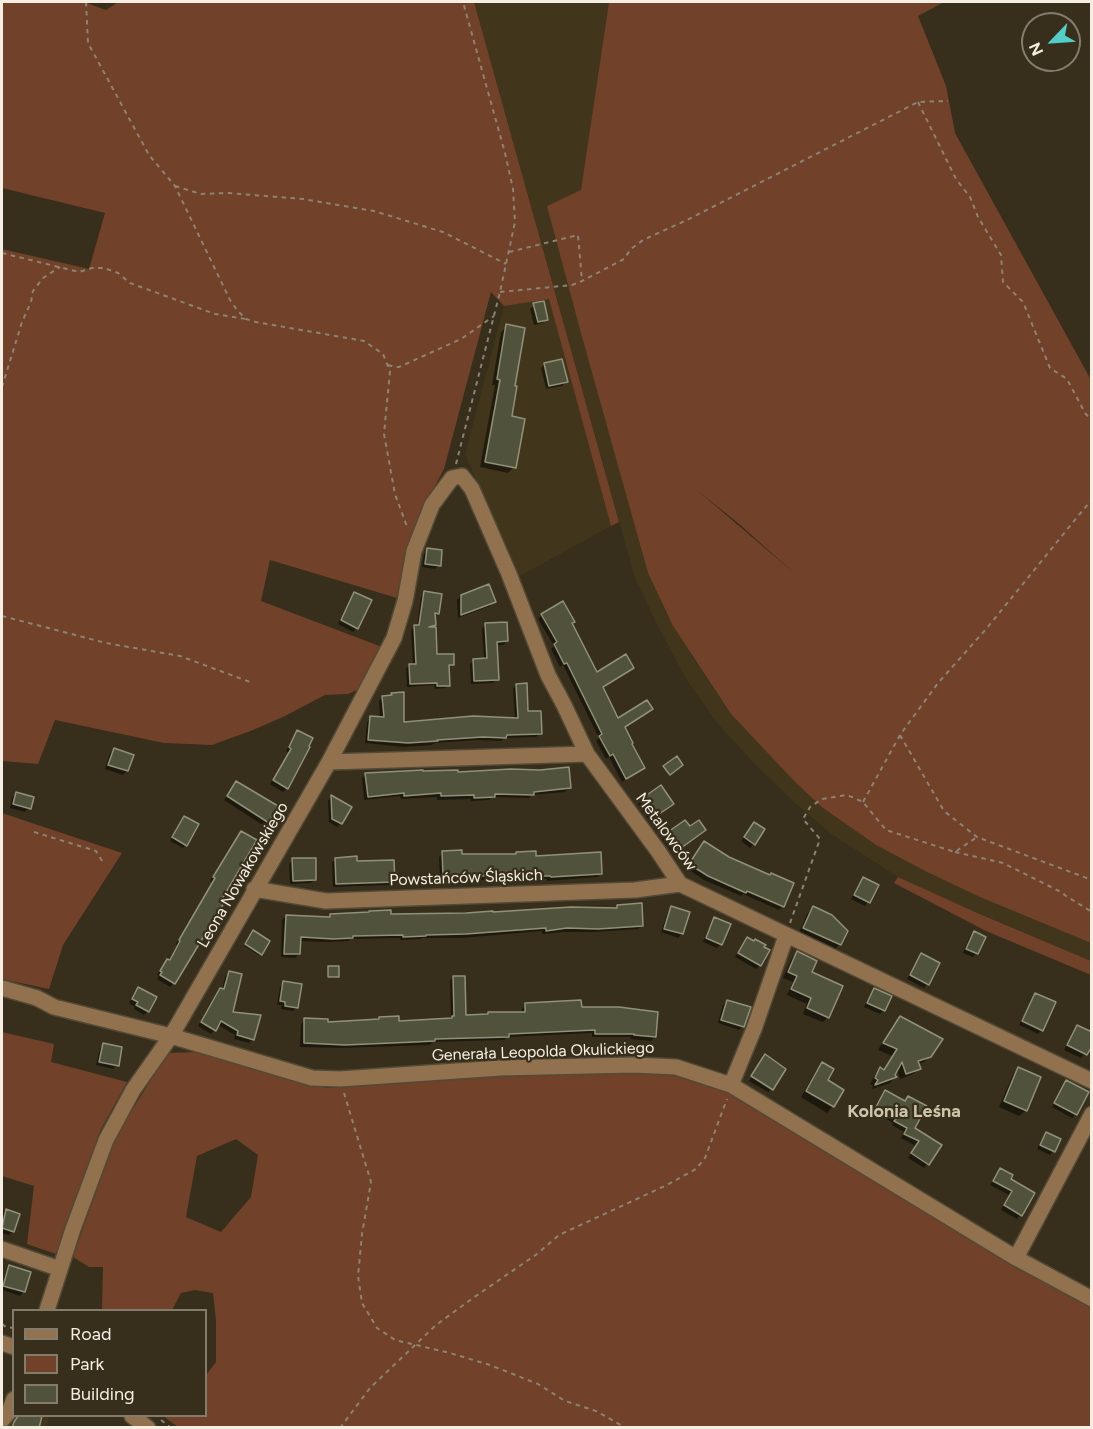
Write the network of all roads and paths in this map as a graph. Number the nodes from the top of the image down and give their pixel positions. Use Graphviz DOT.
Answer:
graph roads {
  1 [pos="86,2"];
  2 [pos="463,2"];
  3 [pos="948,101"];
  4 [pos="918,102"];
  5 [pos="175,186"];
  6 [pos="508,252"];
  7 [pos="2,253"];
  8 [pos="506,264"];
  9 [pos="60,267"];
  10 [pos="582,281"];
  11 [pos="500,292"];
  12 [pos="494,316"];
  13 [pos="246,319"];
  14 [pos="387,365"];
  15 [pos="2,387"];
  16 [pos="1092,421"];
  17 [pos="452,478"];
  18 [pos="1092,500"];
  19 [pos="418,539"];
  20 [pos="2,616"];
  21 [pos="250,682"];
  22 [pos="900,735"];
  23 [pos="587,754"];
  24 [pos="329,762"];
  25 [pos="863,802"];
  26 [pos="34,832"];
  27 [pos="977,837"];
  28 [pos="955,852"];
  29 [pos="104,864"];
  30 [pos="1092,880"];
  31 [pos="680,884"];
  32 [pos="254,889"];
  33 [pos="1092,912"];
  34 [pos="786,936"];
  35 [pos="2,988"];
  36 [pos="171,1036"];
  37 [pos="340,1079"];
  38 [pos="1092,1081"];
  39 [pos="731,1085"];
  40 [pos="1092,1114"];
  41 [pos="2,1250"];
  42 [pos="1016,1258"];
  43 [pos="60,1269"];
  44 [pos="1092,1299"];
  45 [pos="48,1309"];
  46 [pos="415,1346"];
  47 [pos="12,1404"];
  48 [pos="133,1417"];
  49 [pos="154,1417"];
  50 [pos="2,1420"];
  51 [pos="148,1428"];
  52 [pos="171,1428"];
  53 [pos="340,1428"];
  54 [pos="626,1428"];
  1 -- 5 [label="path"];
  2 -- 6 [label="path"];
  3 -- 4 [label="path"];
  4 -- 10 [label="path"];
  4 -- 16 [label="path"];
  5 -- 8 [label="path"];
  5 -- 13 [label="path"];
  6 -- 8 [label="path"];
  6 -- 10 [label="path"];
  7 -- 9 [label="path"];
  8 -- 11 [label="path"];
  9 -- 13 [label="path"];
  9 -- 15 [label="path"];
  10 -- 11 [label="path"];
  11 -- 12 [label="path"];
  12 -- 14 [label="path"];
  12 -- 17 [label="path"];
  13 -- 14 [label="path"];
  14 -- 19 [label="path"];
  17 -- 19 [label="street, Leona Nowakowskiego"];
  17 -- 23 [label="street, Metalowców"];
  18 -- 22 [label="path"];
  19 -- 24 [label="street, Leona Nowakowskiego"];
  20 -- 21 [label="path"];
  22 -- 25 [label="path"];
  22 -- 27 [label="path"];
  23 -- 24 [label="street"];
  23 -- 31 [label="street, Metalowców"];
  24 -- 32 [label="street, Leona Nowakowskiego"];
  25 -- 28 [label="path"];
  25 -- 34 [label="path"];
  26 -- 29 [label="path"];
  27 -- 28 [label="path"];
  27 -- 30 [label="path"];
  28 -- 33 [label="path"];
  31 -- 32 [label="street, Powstańców Śląskich"];
  31 -- 34 [label="street, Metalowców"];
  32 -- 36 [label="street, Leona Nowakowskiego"];
  34 -- 38 [label="street, Metalowców"];
  34 -- 39 [label="street"];
  35 -- 36 [label="street, Generała Leopolda Okulickiego"];
  36 -- 37 [label="street, Generała Leopolda Okulickiego"];
  36 -- 43 [label="street, Leona Nowakowskiego"];
  37 -- 39 [label="street, Generała Leopolda Okulickiego"];
  37 -- 46 [label="path"];
  39 -- 42 [label="street, Generała Leopolda Okulickiego"];
  39 -- 46 [label="path"];
  40 -- 42 [label="street"];
  41 -- 43 [label="street"];
  42 -- 44 [label="street, Generała Leopolda Okulickiego"];
  43 -- 45 [label="street, Leona Nowakowskiego"];
  46 -- 53 [label="path"];
  46 -- 54 [label="path"];
  47 -- 50 [label="street"];
  48 -- 51 [label="street"];
  49 -- 52 [label="path"];
}
